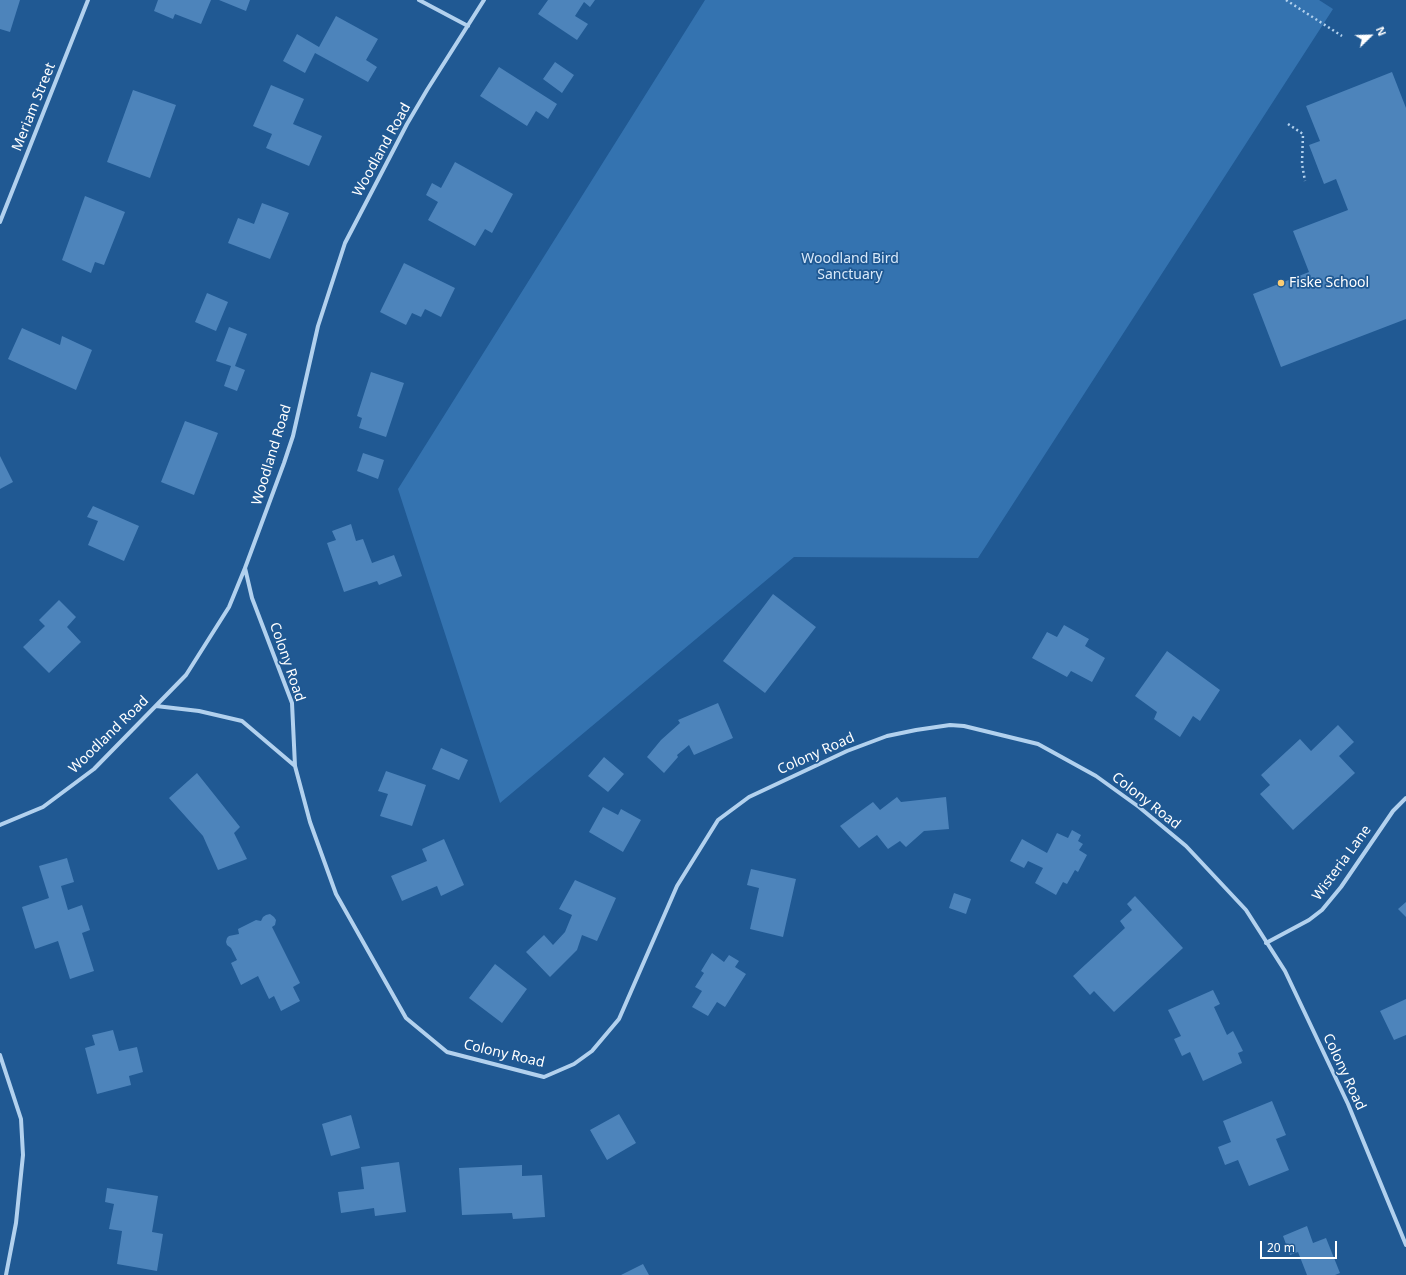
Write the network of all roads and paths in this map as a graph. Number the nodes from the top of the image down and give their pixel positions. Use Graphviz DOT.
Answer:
graph roads {
  1 [pos="88,0"];
  2 [pos="419,0"];
  3 [pos="484,0"];
  4 [pos="1286,0"];
  5 [pos="468,26"];
  6 [pos="1342,36"];
  7 [pos="1288,124"];
  8 [pos="1305,181"];
  9 [pos="0,222"];
  10 [pos="245,568"];
  11 [pos="156,706"];
  12 [pos="295,766"];
  13 [pos="1406,798"];
  14 [pos="0,825"];
  15 [pos="1266,943"];
  16 [pos="0,1055"];
  17 [pos="1406,1245"];
  18 [pos="6,1275"];
  1 -- 9 [label="street, Meriam Street"];
  2 -- 5 [label="street"];
  3 -- 5 [label="street, Woodland Road"];
  4 -- 6 [label="path"];
  5 -- 10 [label="street, Woodland Road"];
  7 -- 8 [label="path"];
  10 -- 11 [label="street, Woodland Road"];
  10 -- 12 [label="street, Colony Road"];
  11 -- 12 [label="street"];
  11 -- 14 [label="street, Woodland Road"];
  12 -- 15 [label="street, Colony Road"];
  13 -- 15 [label="street, Wisteria Lane"];
  15 -- 17 [label="street, Colony Road"];
  16 -- 18 [label="street"];
}
